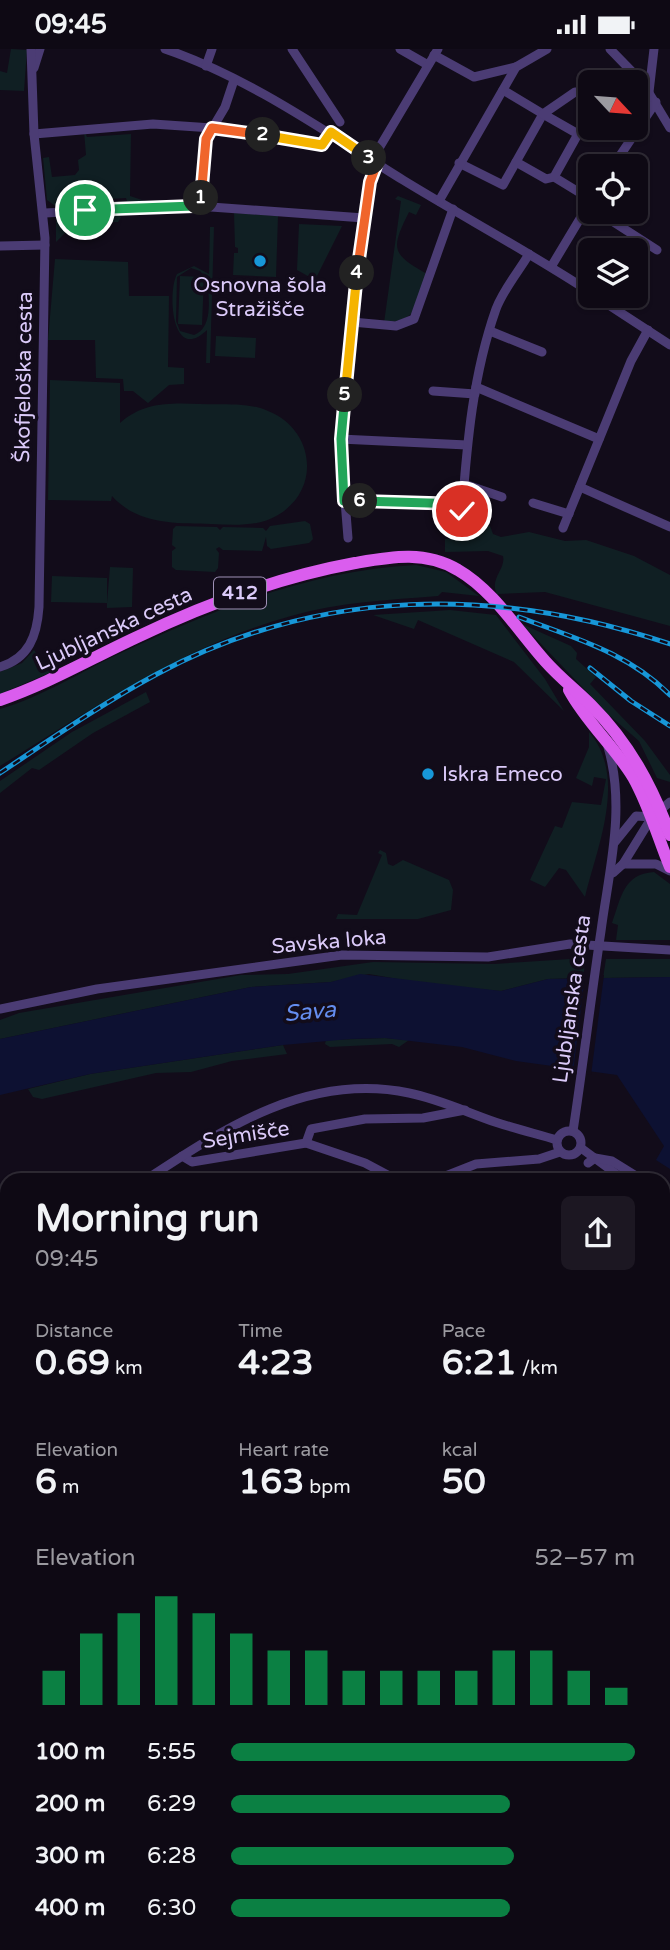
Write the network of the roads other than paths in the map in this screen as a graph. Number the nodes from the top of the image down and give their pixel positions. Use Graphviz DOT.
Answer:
graph roads {
  1 [pos="31,49"];
  2 [pos="40,49"];
  3 [pos="165,49"];
  4 [pos="212,49"];
  5 [pos="292,49"];
  6 [pos="400,49"];
  7 [pos="547,49"];
  8 [pos="610,49"];
  9 [pos="654,49"];
  10 [pos="436,52"];
  11 [pos="428,65"];
  12 [pos="206,66"];
  13 [pos="516,67"];
  14 [pos="33,70"];
  15 [pos="233,80"];
  16 [pos="503,90"];
  17 [pos="575,92"];
  18 [pos="649,92"];
  19 [pos="656,102"];
  20 [pos="543,114"];
  21 [pos="340,121"];
  22 [pos="212,128"];
  23 [pos="670,128"];
  24 [pos="331,132"];
  25 [pos="34,134"];
  26 [pos="621,154"];
  27 [pos="375,162"];
  28 [pos="516,162"];
  29 [pos="460,163"];
  30 [pos="554,177"];
  31 [pos="578,195"];
  32 [pos="439,201"];
  33 [pos="211,207"];
  34 [pos="453,209"];
  35 [pos="44,213"];
  36 [pos="364,218"];
  37 [pos="578,222"];
  38 [pos="617,224"];
  39 [pos="45,245"];
  40 [pos="0,246"];
  41 [pos="657,250"];
  42 [pos="529,254"];
  43 [pos="551,267"];
  44 [pos="578,284"];
  45 [pos="614,308"];
  46 [pos="352,321"];
  47 [pos="648,330"];
  48 [pos="490,331"];
  49 [pos="670,345"];
  50 [pos="542,352"];
  51 [pos="433,390"];
  52 [pos="475,391"];
  53 [pos="341,439"];
  54 [pos="599,439"];
  55 [pos="467,445"];
  56 [pos="464,484"];
  57 [pos="580,487"];
  58 [pos="502,497"];
  59 [pos="344,501"];
  60 [pos="533,503"];
  61 [pos="569,514"];
  62 [pos="670,527"];
  63 [pos="564,528"];
  64 [pos="348,538"];
  65 [pos="0,667"];
  66 [pos="565,684"];
  67 [pos="0,700"];
  68 [pos="604,736"];
  69 [pos="661,810"];
  70 [pos="670,835"];
  71 [pos="612,850"];
  72 [pos="623,864"];
  73 [pos="670,869"];
  74 [pos="612,873"];
  75 [pos="668,949"];
  76 [pos="0,1009"];
  77 [pos="465,1110"];
  78 [pos="573,1132"];
  79 [pos="557,1140"];
  80 [pos="306,1143"];
  81 [pos="560,1151"];
  82 [pos="578,1151"];
  83 [pos="182,1156"];
  84 [pos="591,1161"];
  85 [pos="156,1173"];
  86 [pos="384,1173"];
  87 [pos="453,1173"];
  88 [pos="612,1173"];
  89 [pos="631,1173"];
  1 -- 14 [label="street, Škofjeloška cesta"];
  2 -- 14 [label="street, Škofjeloška cesta"];
  3 -- 12 [label="street"];
  4 -- 12 [label="street"];
  5 -- 21 [label="street"];
  6 -- 11 [label="street"];
  7 -- 13 [label="street"];
  8 -- 18 [label="street"];
  9 -- 18 [label="street"];
  10 -- 11 [label="street"];
  10 -- 13 [label="street"];
  11 -- 27 [label="street"];
  12 -- 15 [label="street"];
  13 -- 16 [label="street"];
  14 -- 25 [label="street, Škofjeloška cesta"];
  15 -- 22 [label="street"];
  15 -- 24 [label="street"];
  16 -- 20 [label="street"];
  16 -- 29 [label="street"];
  17 -- 20 [label="street"];
  18 -- 19 [label="street"];
  19 -- 23 [label="street"];
  19 -- 26 [label="street"];
  20 -- 28 [label="street"];
  20 -- 30 [label="street"];
  22 -- 24 [label="street"];
  22 -- 25 [label="street"];
  22 -- 35 [label="street"];
  24 -- 27 [label="street"];
  25 -- 35 [label="street, Škofjeloška cesta"];
  27 -- 32 [label="street"];
  27 -- 36 [label="street"];
  28 -- 29 [label="street"];
  28 -- 30 [label="street"];
  29 -- 32 [label="street"];
  30 -- 31 [label="street"];
  32 -- 34 [label="street"];
  33 -- 36 [label="street"];
  34 -- 42 [label="street"];
  34 -- 46 [label="street"];
  35 -- 39 [label="street, Škofjeloška cesta"];
  36 -- 46 [label="street"];
  37 -- 43 [label="street"];
  38 -- 41 [label="street"];
  39 -- 40 [label="street"];
  39 -- 65 [label="street, Škofjeloška cesta"];
  42 -- 43 [label="street"];
  42 -- 48 [label="street"];
  43 -- 44 [label="street"];
  45 -- 47 [label="street"];
  46 -- 53 [label="street"];
  47 -- 49 [label="street"];
  47 -- 54 [label="street"];
  48 -- 50 [label="street"];
  48 -- 52 [label="street"];
  51 -- 52 [label="street"];
  52 -- 54 [label="street"];
  52 -- 55 [label="street"];
  53 -- 55 [label="street"];
  53 -- 59 [label="street"];
  54 -- 57 [label="street"];
  55 -- 56 [label="street"];
  56 -- 58 [label="street"];
  56 -- 59 [label="street"];
  57 -- 61 [label="street"];
  57 -- 62 [label="street"];
  59 -- 64 [label="street"];
  60 -- 61 [label="street"];
  61 -- 63 [label="street"];
  66 -- 67 [label="main road, Ljubljanska cesta / 412"];
  66 -- 68 [label="main road, Ljubljanska cesta / 412"];
  66 -- 69 [label="main road, Ljubljanska cesta / 412"];
  68 -- 69 [label="main road, 412"];
  68 -- 71 [label="street, Ljubljanska cesta"];
  69 -- 70 [label="main road, Ljubljanska cesta / 412"];
  69 -- 71 [label="street"];
  69 -- 72 [label="street"];
  69 -- 73 [label="main road, 412"];
  71 -- 74 [label="street, Ljubljanska cesta"];
  72 -- 73 [label="street"];
  72 -- 74 [label="street"];
  74 -- 78 [label="street, Ljubljanska cesta"];
  75 -- 76 [label="street, Savska loka"];
  77 -- 79 [label="street"];
  77 -- 80 [label="street"];
  77 -- 83 [label="street"];
  78 -- 79 [label="street"];
  78 -- 82 [label="street"];
  79 -- 81 [label="street"];
  80 -- 83 [label="street, Sejmišče"];
  80 -- 86 [label="street, Sejmišče"];
  81 -- 82 [label="street"];
  81 -- 87 [label="street"];
  82 -- 84 [label="street"];
  83 -- 85 [label="street"];
  84 -- 88 [label="street"];
  84 -- 89 [label="street"];
}
